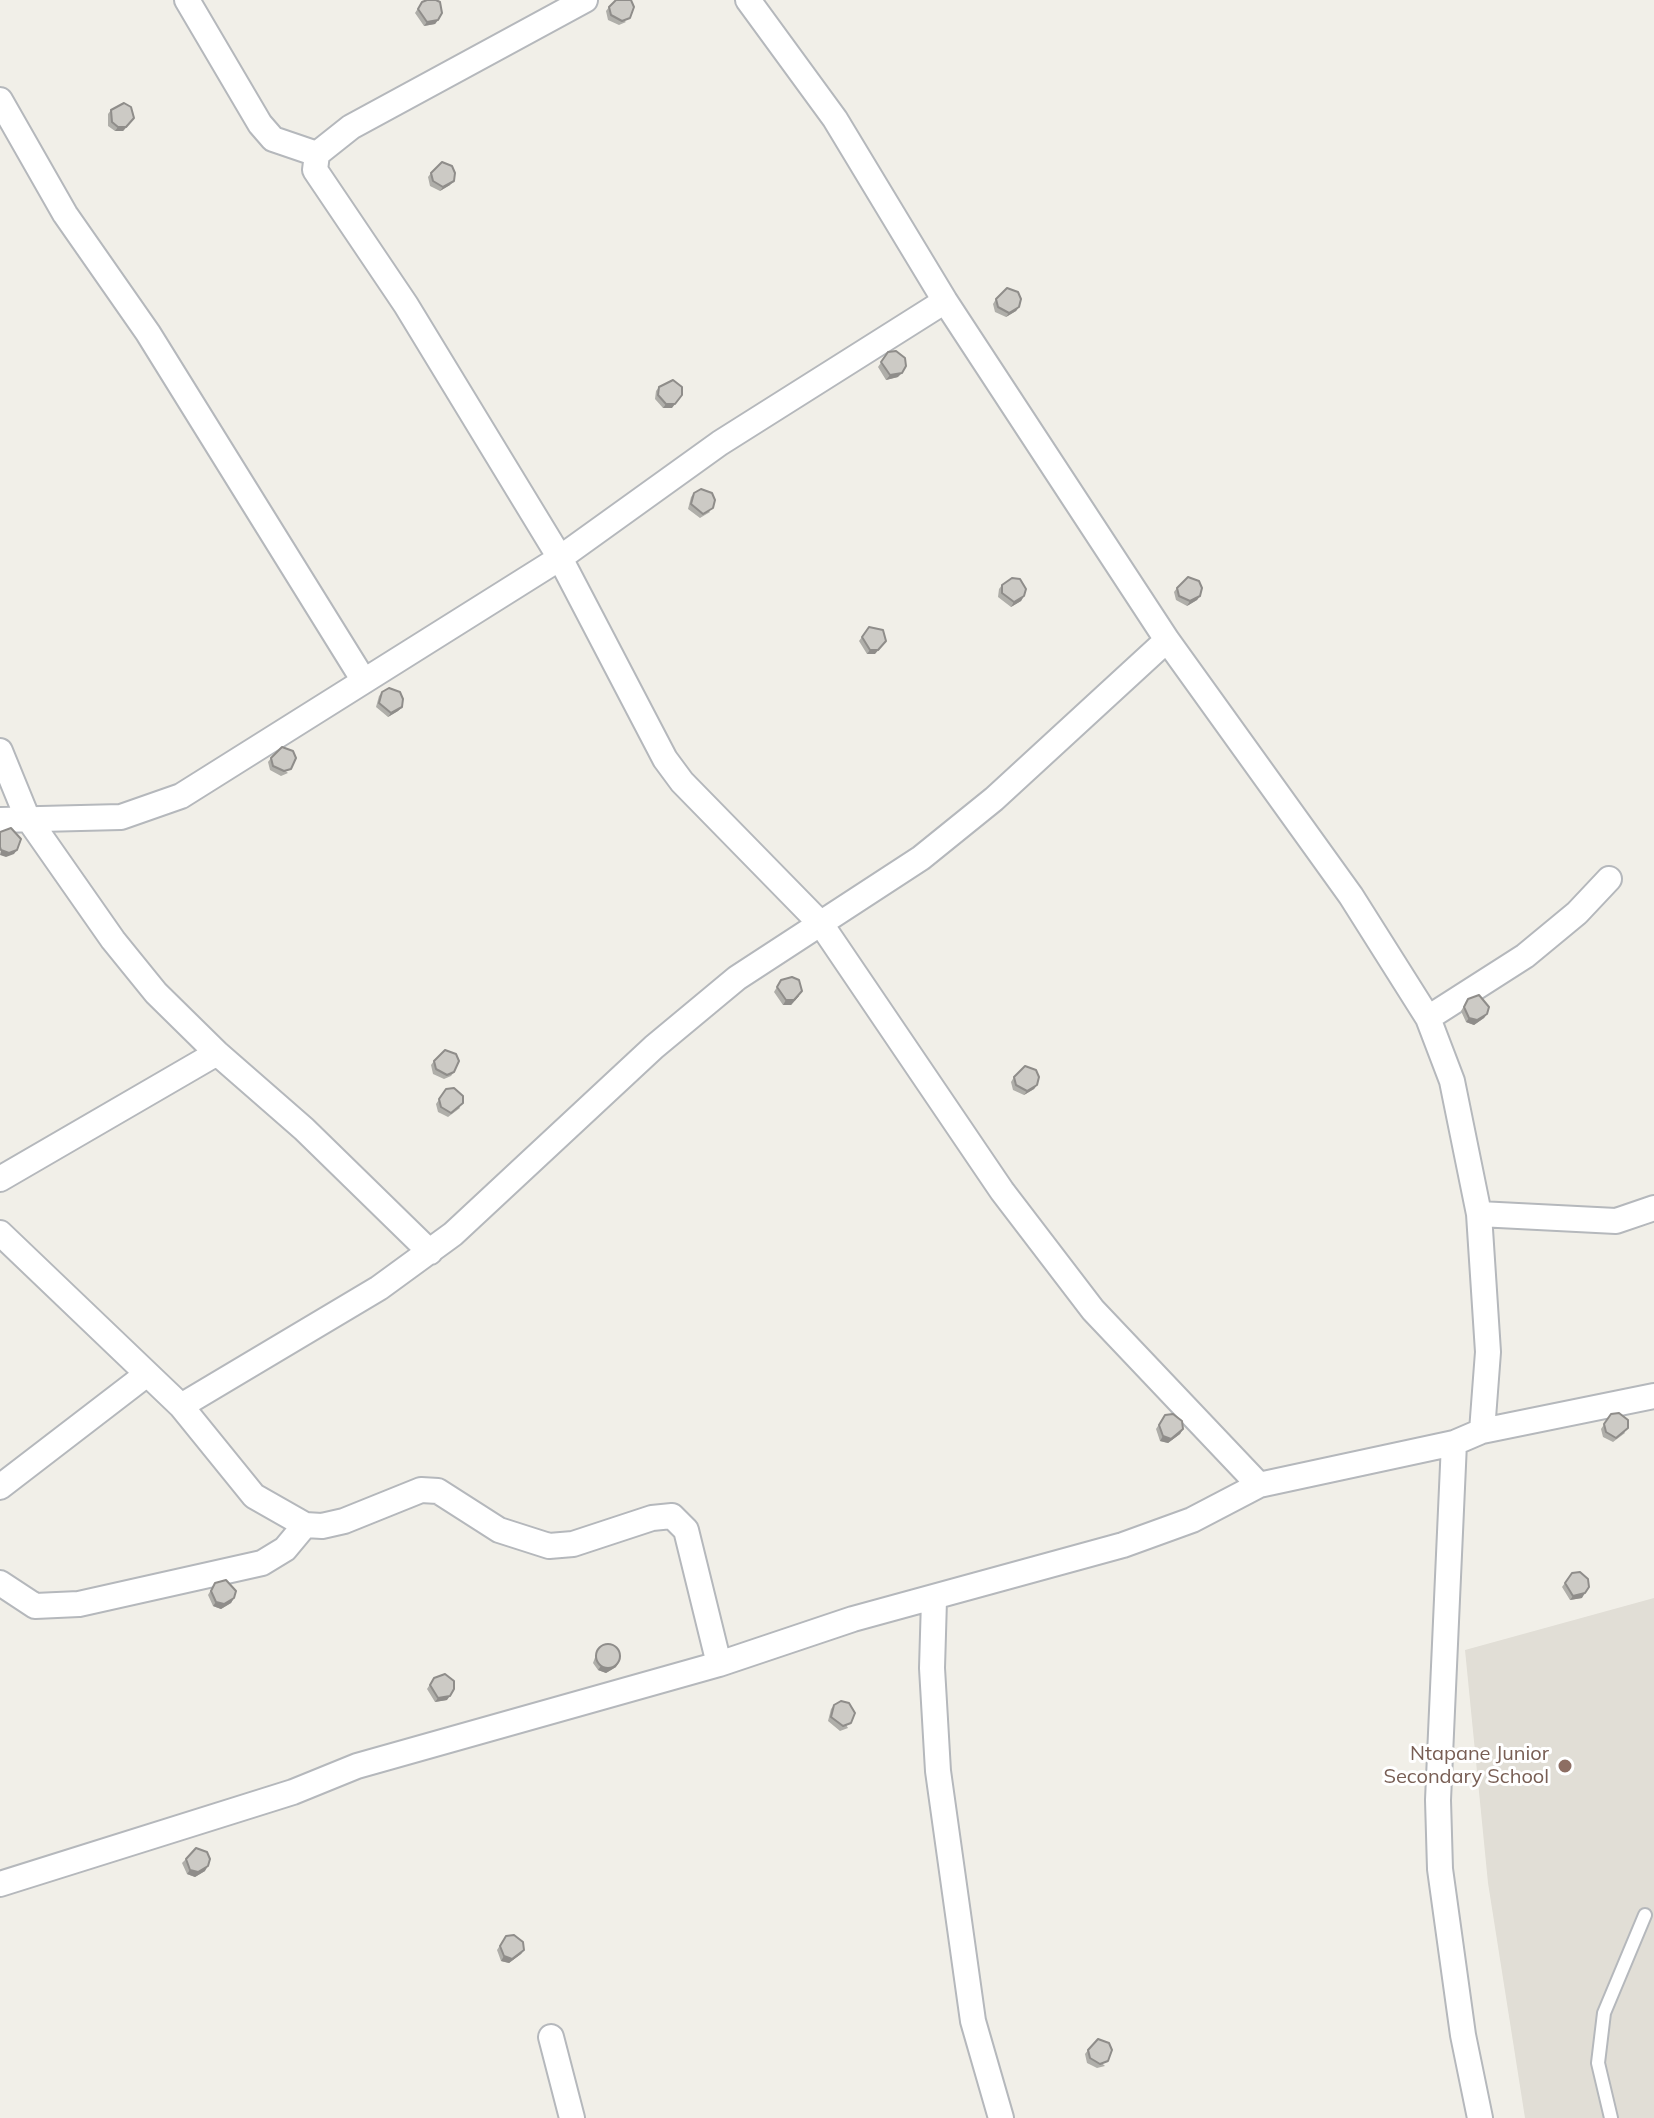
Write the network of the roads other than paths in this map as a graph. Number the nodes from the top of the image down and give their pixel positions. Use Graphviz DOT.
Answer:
graph roads {
  1 [pos="187,0"];
  2 [pos="585,0"];
  3 [pos="748,0"];
  4 [pos="0,100"];
  5 [pos="317,154"];
  6 [pos="945,301"];
  7 [pos="560,558"];
  8 [pos="1167,640"];
  9 [pos="364,681"];
  10 [pos="0,751"];
  11 [pos="27,817"];
  12 [pos="0,820"];
  13 [pos="1609,879"];
  14 [pos="821,924"];
  15 [pos="1428,1018"];
  16 [pos="217,1053"];
  17 [pos="0,1179"];
  18 [pos="1654,1208"];
  19 [pos="1479,1214"];
  20 [pos="0,1233"];
  21 [pos="430,1252"];
  22 [pos="147,1374"];
  23 [pos="1654,1396"];
  24 [pos="181,1406"];
  25 [pos="1482,1431"];
  26 [pos="1454,1443"];
  27 [pos="1259,1485"];
  28 [pos="0,1487"];
  29 [pos="305,1525"];
  30 [pos="0,1583"];
  31 [pos="934,1600"];
  32 [pos="719,1664"];
  33 [pos="0,1884"];
  34 [pos="1645,1915"];
  35 [pos="551,2037"];
  36 [pos="572,2118"];
  37 [pos="1001,2118"];
  38 [pos="1480,2118"];
  39 [pos="1611,2118"];
  1 -- 5 [label="street"];
  2 -- 5 [label="street"];
  3 -- 6 [label="street"];
  4 -- 9 [label="street"];
  5 -- 7 [label="street"];
  6 -- 7 [label="street"];
  6 -- 8 [label="street"];
  7 -- 9 [label="street"];
  7 -- 14 [label="street"];
  8 -- 14 [label="street"];
  8 -- 15 [label="street"];
  9 -- 11 [label="street"];
  10 -- 11 [label="street"];
  11 -- 12 [label="street"];
  11 -- 16 [label="street"];
  13 -- 15 [label="street"];
  14 -- 21 [label="street"];
  14 -- 27 [label="street"];
  15 -- 19 [label="street"];
  16 -- 17 [label="street"];
  16 -- 21 [label="street"];
  18 -- 19 [label="street"];
  19 -- 25 [label="street"];
  20 -- 22 [label="street"];
  21 -- 24 [label="street"];
  22 -- 24 [label="street"];
  22 -- 28 [label="street"];
  23 -- 25 [label="street"];
  24 -- 29 [label="street"];
  25 -- 26 [label="street"];
  26 -- 27 [label="street"];
  26 -- 38 [label="street"];
  27 -- 31 [label="street"];
  29 -- 30 [label="street"];
  29 -- 32 [label="street"];
  31 -- 32 [label="street"];
  31 -- 37 [label="street"];
  32 -- 33 [label="street"];
  34 -- 39 [label="lane"];
  35 -- 36 [label="street"];
}
